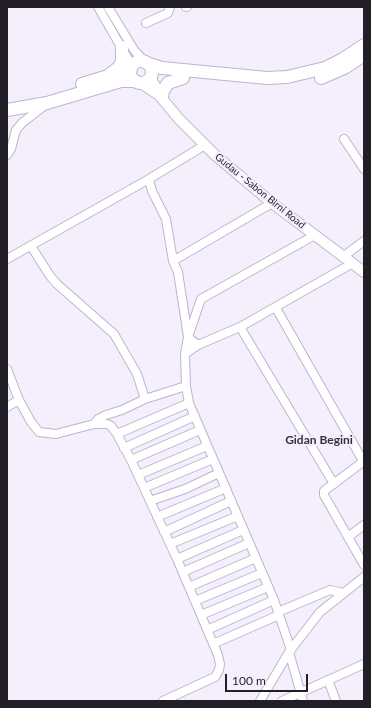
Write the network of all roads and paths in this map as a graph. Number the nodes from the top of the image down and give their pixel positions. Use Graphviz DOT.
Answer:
graph roads {
  1 [pos="98,7"];
  2 [pos="108,7"];
  3 [pos="170,7"];
  4 [pos="146,23"];
  5 [pos="364,45"];
  6 [pos="122,47"];
  7 [pos="364,55"];
  8 [pos="146,63"];
  9 [pos="132,68"];
  10 [pos="102,78"];
  11 [pos="183,78"];
  12 [pos="145,79"];
  13 [pos="163,99"];
  14 [pos="7,102"];
  15 [pos="47,104"];
  16 [pos="7,110"];
  17 [pos="344,139"];
  18 [pos="205,145"];
  19 [pos="7,155"];
  20 [pos="364,169"];
  21 [pos="149,179"];
  22 [pos="272,203"];
  23 [pos="315,235"];
  24 [pos="364,241"];
  25 [pos="32,246"];
  26 [pos="344,256"];
  27 [pos="7,259"];
  28 [pos="173,261"];
  29 [pos="353,263"];
  30 [pos="364,272"];
  31 [pos="276,308"];
  32 [pos="240,327"];
  33 [pos="188,337"];
  34 [pos="198,345"];
  35 [pos="185,354"];
  36 [pos="7,369"];
  37 [pos="186,386"];
  38 [pos="145,399"];
  39 [pos="19,400"];
  40 [pos="189,403"];
  41 [pos="7,407"];
  42 [pos="195,416"];
  43 [pos="94,424"];
  44 [pos="200,430"];
  45 [pos="117,434"];
  46 [pos="207,446"];
  47 [pos="124,448"];
  48 [pos="213,459"];
  49 [pos="131,460"];
  50 [pos="364,461"];
  51 [pos="219,473"];
  52 [pos="138,475"];
  53 [pos="334,484"];
  54 [pos="144,488"];
  55 [pos="226,488"];
  56 [pos="150,501"];
  57 [pos="231,501"];
  58 [pos="238,516"];
  59 [pos="157,517"];
  60 [pos="364,525"];
  61 [pos="243,530"];
  62 [pos="164,532"];
  63 [pos="348,538"];
  64 [pos="249,543"];
  65 [pos="170,544"];
  66 [pos="256,558"];
  67 [pos="177,559"];
  68 [pos="364,565"];
  69 [pos="183,572"];
  70 [pos="262,573"];
  71 [pos="364,577"];
  72 [pos="189,587"];
  73 [pos="268,587"];
  74 [pos="343,593"];
  75 [pos="195,600"];
  76 [pos="274,600"];
  77 [pos="279,613"];
  78 [pos="201,615"];
  79 [pos="207,630"];
  80 [pos="213,644"];
  81 [pos="290,651"];
  82 [pos="364,664"];
  83 [pos="328,680"];
  84 [pos="300,692"];
  85 [pos="163,701"];
  86 [pos="260,701"];
  87 [pos="282,701"];
  88 [pos="303,701"];
  89 [pos="336,701"];
  1 -- 6 [label="street"];
  2 -- 8 [label="street"];
  3 -- 4 [label="street"];
  5 -- 8 [label="highway"];
  6 -- 9 [label="street"];
  6 -- 10 [label="highway"];
  7 -- 11 [label="highway"];
  8 -- 9 [label="highway"];
  8 -- 12 [label="highway"];
  9 -- 10 [label="highway"];
  9 -- 12 [label="highway"];
  10 -- 14 [label="highway"];
  11 -- 12 [label="highway"];
  11 -- 13 [label="highway"];
  12 -- 13 [label="main road, Gudau - Sabon Birni Road"];
  12 -- 15 [label="highway"];
  13 -- 18 [label="main road, Gudau - Sabon Birni Road"];
  15 -- 16 [label="highway"];
  15 -- 19 [label="street"];
  17 -- 20 [label="street"];
  18 -- 21 [label="street"];
  18 -- 22 [label="main road, Gudau - Sabon Birni Road"];
  21 -- 25 [label="street"];
  21 -- 28 [label="street"];
  22 -- 23 [label="main road, Gudau - Sabon Birni Road"];
  22 -- 28 [label="street"];
  23 -- 26 [label="main road, Gudau - Sabon Birni Road"];
  23 -- 33 [label="street"];
  24 -- 26 [label="street"];
  25 -- 27 [label="street"];
  25 -- 38 [label="street"];
  26 -- 29 [label="main road, Gudau - Sabon Birni Road"];
  28 -- 33 [label="street"];
  29 -- 30 [label="main road, Gudau - Sabon Birni Road"];
  29 -- 31 [label="street"];
  31 -- 32 [label="street"];
  31 -- 50 [label="street"];
  32 -- 34 [label="street"];
  32 -- 53 [label="street"];
  33 -- 34 [label="street"];
  33 -- 35 [label="street"];
  34 -- 35 [label="street"];
  35 -- 37 [label="street"];
  36 -- 39 [label="street"];
  37 -- 38 [label="street"];
  37 -- 40 [label="street"];
  38 -- 43 [label="street"];
  39 -- 41 [label="street"];
  39 -- 43 [label="street"];
  40 -- 42 [label="street"];
  40 -- 45 [label="street"];
  42 -- 44 [label="street"];
  42 -- 47 [label="street"];
  43 -- 45 [label="street"];
  44 -- 46 [label="street"];
  44 -- 49 [label="street"];
  45 -- 47 [label="street"];
  46 -- 48 [label="street"];
  46 -- 52 [label="street"];
  47 -- 49 [label="street"];
  48 -- 51 [label="street"];
  48 -- 54 [label="street"];
  49 -- 52 [label="street"];
  50 -- 53 [label="street"];
  51 -- 55 [label="street"];
  51 -- 56 [label="street"];
  52 -- 54 [label="street"];
  53 -- 63 [label="street"];
  54 -- 56 [label="street"];
  55 -- 57 [label="street"];
  55 -- 59 [label="street"];
  56 -- 59 [label="street"];
  57 -- 58 [label="street"];
  57 -- 62 [label="street"];
  58 -- 61 [label="street"];
  58 -- 65 [label="street"];
  59 -- 62 [label="street"];
  60 -- 63 [label="street"];
  61 -- 64 [label="street"];
  61 -- 67 [label="street"];
  62 -- 65 [label="street"];
  63 -- 68 [label="street"];
  64 -- 66 [label="street"];
  64 -- 69 [label="street"];
  65 -- 67 [label="street"];
  66 -- 70 [label="street"];
  66 -- 72 [label="street"];
  67 -- 69 [label="street"];
  69 -- 72 [label="street"];
  70 -- 73 [label="street"];
  70 -- 75 [label="street"];
  71 -- 74 [label="street"];
  72 -- 75 [label="street"];
  73 -- 76 [label="street"];
  73 -- 78 [label="street"];
  74 -- 77 [label="street"];
  74 -- 81 [label="street"];
  75 -- 78 [label="street"];
  76 -- 77 [label="street"];
  76 -- 79 [label="street"];
  77 -- 80 [label="street"];
  77 -- 81 [label="street"];
  78 -- 79 [label="street"];
  79 -- 80 [label="street"];
  80 -- 85 [label="street"];
  81 -- 84 [label="street"];
  81 -- 86 [label="street"];
  82 -- 83 [label="street"];
  83 -- 84 [label="street"];
  83 -- 89 [label="street"];
  84 -- 87 [label="street"];
  84 -- 88 [label="street"];
}
